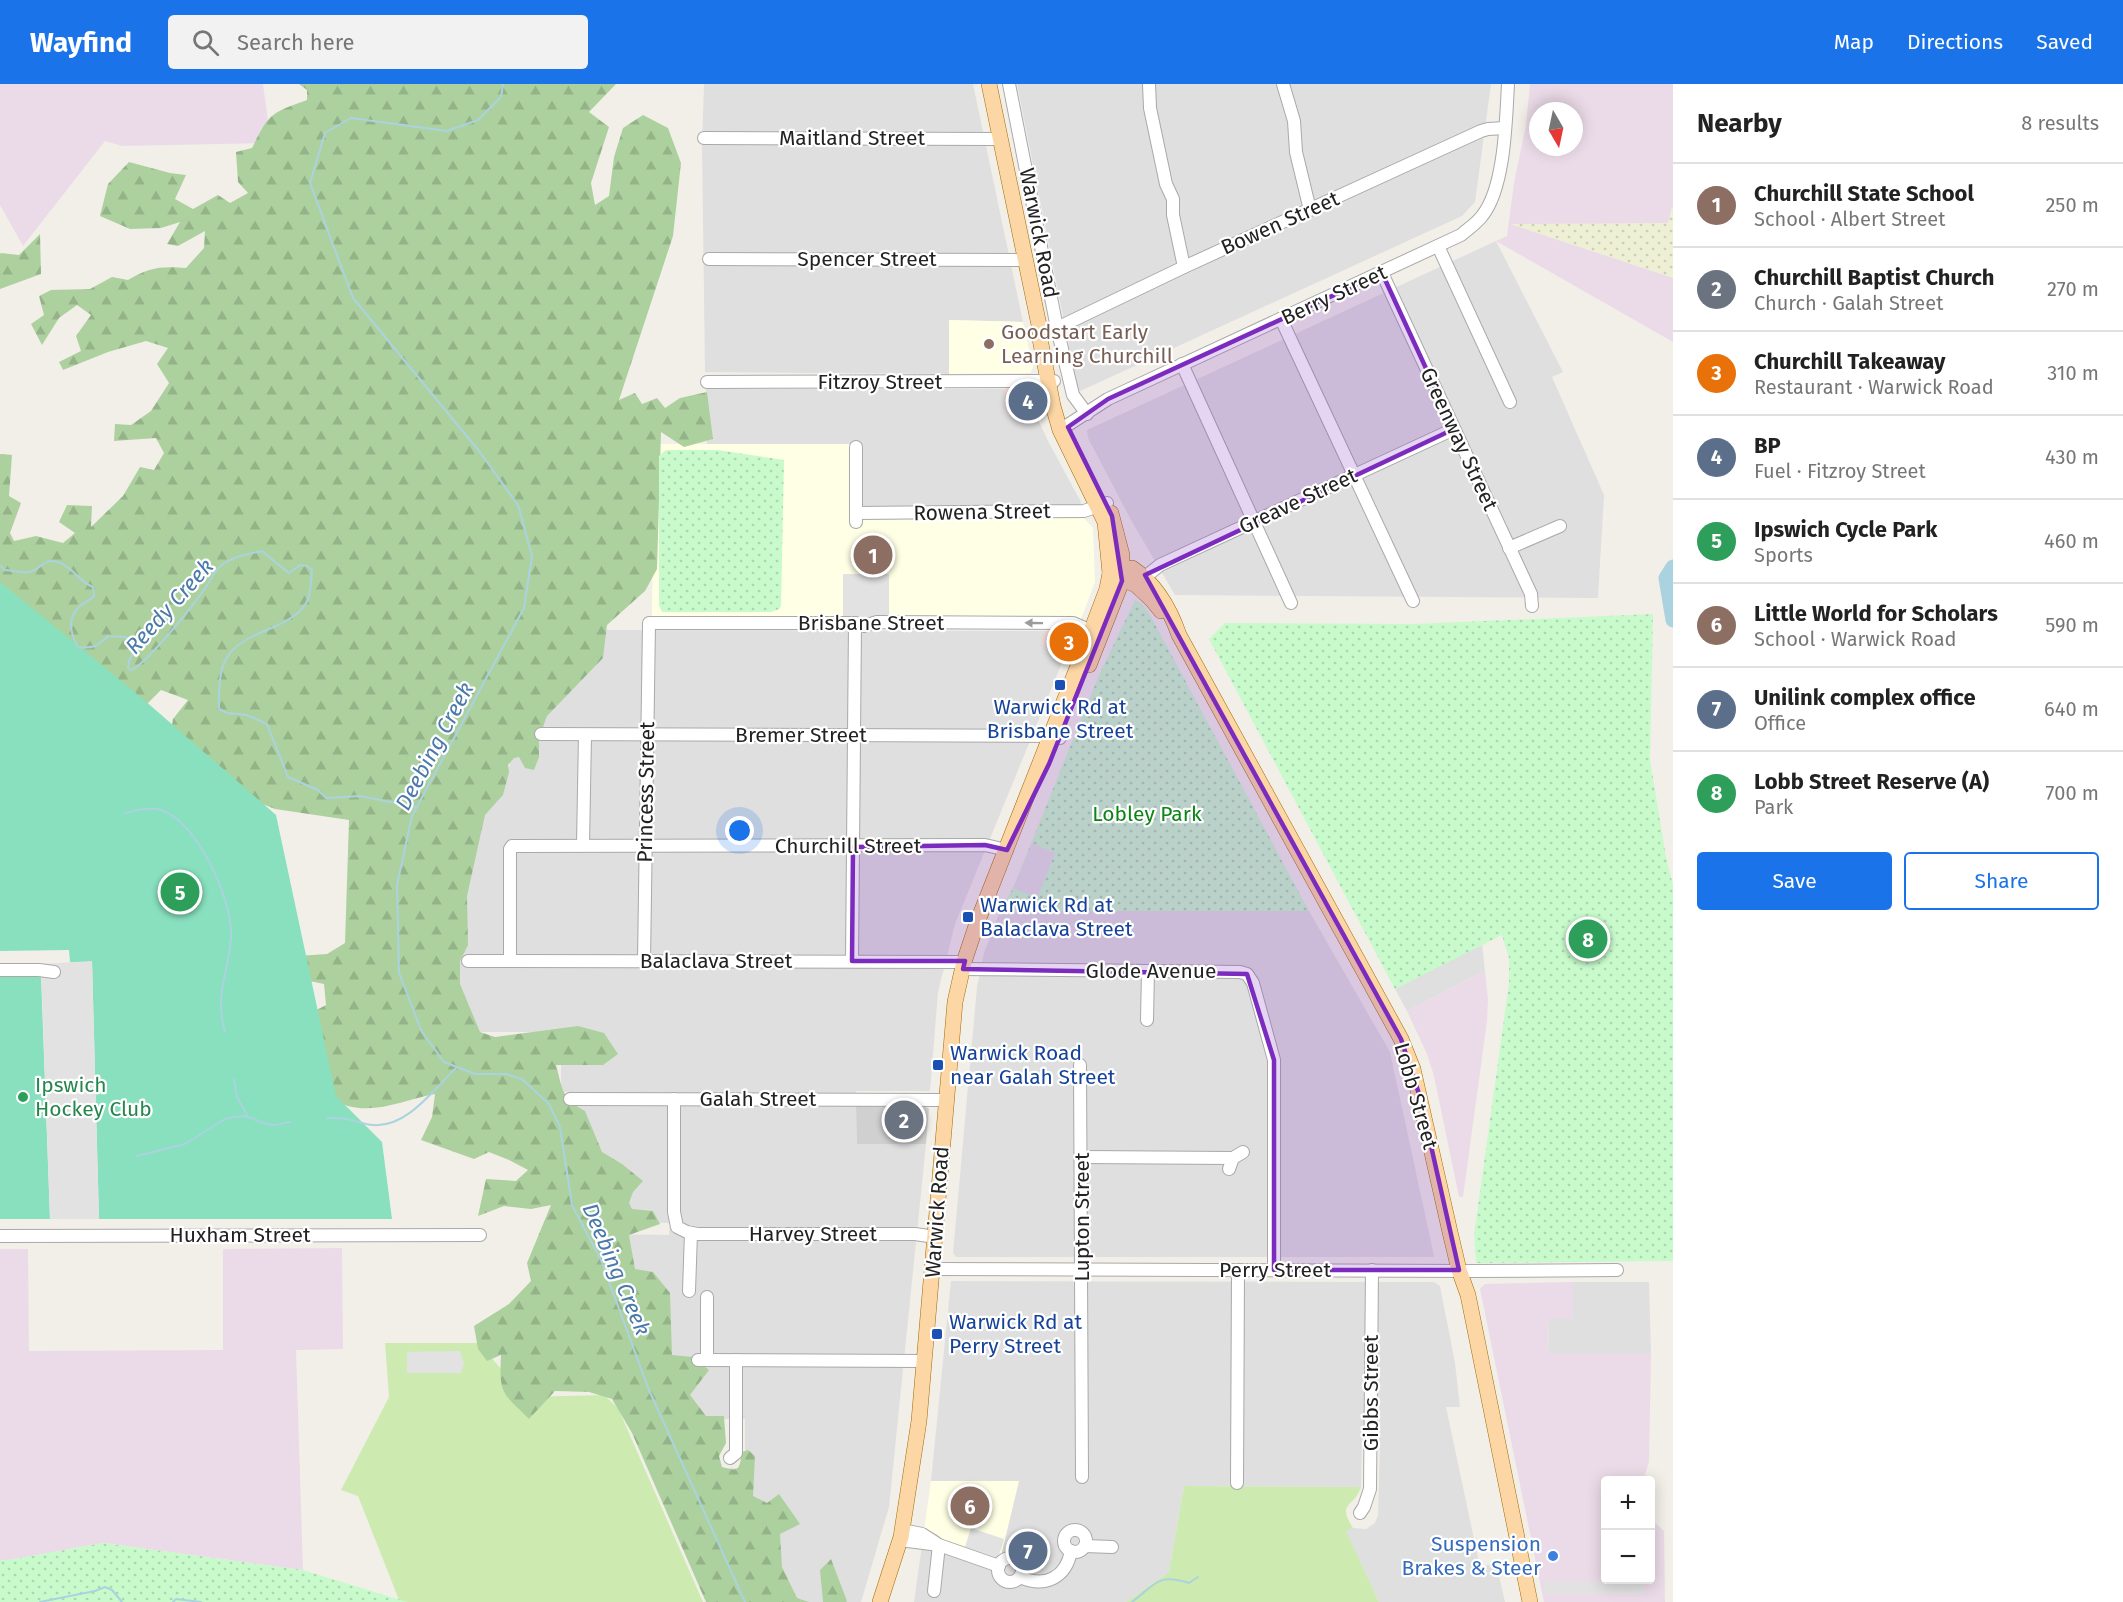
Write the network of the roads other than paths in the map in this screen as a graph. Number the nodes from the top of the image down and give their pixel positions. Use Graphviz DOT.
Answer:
graph roads {
  1 [pos="988,84"];
  2 [pos="1009,84"];
  3 [pos="1149,84"];
  4 [pos="1283,84"];
  5 [pos="1508,84"];
  6 [pos="1506,128"];
  7 [pos="704,138"];
  8 [pos="999,138"];
  9 [pos="1310,210"];
  10 [pos="1438,246"];
  11 [pos="709,259"];
  12 [pos="1025,260"];
  13 [pos="1184,267"];
  14 [pos="1382,273"];
  15 [pos="1281,319"];
  16 [pos="1057,328"];
  17 [pos="1182,364"];
  18 [pos="1051,381"];
  19 [pos="707,382"];
  20 [pos="1510,402"];
  21 [pos="1087,414"];
  22 [pos="1064,429"];
  23 [pos="1454,429"];
  24 [pos="856,447"];
  25 [pos="1355,474"];
  26 [pos="1103,505"];
  27 [pos="1253,522"];
  28 [pos="1560,526"];
  29 [pos="1509,548"];
  30 [pos="1118,574"];
  31 [pos="1145,577"];
  32 [pos="1413,601"];
  33 [pos="1291,603"];
  34 [pos="1532,606"];
  35 [pos="650,623"];
  36 [pos="855,623"];
  37 [pos="1091,631"];
  38 [pos="1179,635"];
  39 [pos="541,734"];
  40 [pos="585,735"];
  41 [pos="647,735"];
  42 [pos="854,735"];
  43 [pos="1055,737"];
  44 [pos="583,845"];
  45 [pos="646,845"];
  46 [pos="853,847"];
  47 [pos="1006,850"];
  48 [pos="510,961"];
  49 [pos="644,961"];
  50 [pos="852,961"];
  51 [pos="468,962"];
  52 [pos="964,966"];
  53 [pos="0,970"];
  54 [pos="1148,971"];
  55 [pos="54,972"];
  56 [pos="1147,1020"];
  57 [pos="1080,1065"];
  58 [pos="570,1099"];
  59 [pos="674,1099"];
  60 [pos="945,1100"];
  61 [pos="1082,1157"];
  62 [pos="1235,1159"];
  63 [pos="691,1233"];
  64 [pos="480,1235"];
  65 [pos="0,1236"];
  66 [pos="935,1237"];
  67 [pos="933,1269"];
  68 [pos="1082,1270"];
  69 [pos="1238,1270"];
  70 [pos="1274,1270"];
  71 [pos="1372,1270"];
  72 [pos="1459,1270"];
  73 [pos="1617,1270"];
  74 [pos="689,1291"];
  75 [pos="707,1297"];
  76 [pos="736,1360"];
  77 [pos="924,1360"];
  78 [pos="730,1458"];
  79 [pos="1082,1477"];
  80 [pos="1237,1483"];
  81 [pos="1360,1513"];
  82 [pos="901,1535"];
  83 [pos="939,1545"];
  84 [pos="1085,1546"];
  85 [pos="1112,1548"];
  86 [pos="1071,1551"];
  87 [pos="999,1566"];
  88 [pos="1020,1577"];
  89 [pos="934,1591"];
  90 [pos="880,1602"];
  91 [pos="1530,1602"];
  1 -- 8 [label="main road, Warwick Road"];
  2 -- 16 [label="street, Warwick Road"];
  3 -- 13 [label="street"];
  4 -- 9 [label="street"];
  5 -- 6 [label="street, Berry Street"];
  6 -- 9 [label="street, Bowen Street"];
  6 -- 10 [label="street, Berry Street"];
  7 -- 8 [label="street, Maitland Street"];
  8 -- 12 [label="main road, Warwick Road"];
  9 -- 13 [label="street, Bowen Street"];
  10 -- 14 [label="street, Berry Street"];
  10 -- 20 [label="street"];
  11 -- 12 [label="street, Spencer Street"];
  12 -- 18 [label="main road, Warwick Road"];
  13 -- 16 [label="street, Bowen Street"];
  14 -- 15 [label="street, Berry Street"];
  14 -- 23 [label="street, Greenway Street"];
  15 -- 17 [label="street, Berry Street"];
  15 -- 25 [label="street"];
  16 -- 21 [label="street, Warwick Road"];
  17 -- 21 [label="street, Berry Street"];
  17 -- 27 [label="street"];
  18 -- 19 [label="street, Fitzroy Street"];
  18 -- 22 [label="main road, Warwick Road"];
  21 -- 22 [label="street, Berry Street"];
  22 -- 26 [label="main road, Warwick Road"];
  23 -- 25 [label="street, Greave Street"];
  23 -- 29 [label="street, Greenway Street"];
  24 -- 26 [label="street, Rowena Street"];
  25 -- 27 [label="street, Greave Street"];
  25 -- 32 [label="street"];
  26 -- 30 [label="main road, Warwick Road"];
  27 -- 31 [label="street, Greave Street"];
  27 -- 33 [label="street"];
  28 -- 29 [label="street"];
  29 -- 34 [label="street, Greenway Street"];
  30 -- 31 [label="main road"];
  30 -- 37 [label="main road, Warwick Road"];
  30 -- 38 [label="main road, Lobb Street"];
  30 -- 43 [label="main road, Warwick Road"];
  31 -- 38 [label="main road, Lobb Street"];
  35 -- 36 [label="street, Brisbane Street"];
  35 -- 41 [label="street, Princess Street"];
  37 -- 36 [label="street, Brisbane Street, one-way"];
  36 -- 42 [label="street"];
  37 -- 43 [label="main road, Warwick Road"];
  38 -- 72 [label="main road, Lobb Street"];
  39 -- 40 [label="street, Bremer Street"];
  40 -- 41 [label="street, Bremer Street"];
  40 -- 44 [label="street"];
  41 -- 42 [label="street, Bremer Street"];
  41 -- 45 [label="street, Princess Street"];
  42 -- 43 [label="street, Bremer Street"];
  42 -- 46 [label="street"];
  43 -- 47 [label="main road, Warwick Road"];
  44 -- 45 [label="street, Churchill Street"];
  44 -- 48 [label="street, Churchill Street"];
  45 -- 46 [label="street, Churchill Street"];
  45 -- 49 [label="street, Princess Street"];
  46 -- 47 [label="street, Churchill Street"];
  46 -- 50 [label="street"];
  47 -- 52 [label="main road, Warwick Road"];
  48 -- 49 [label="street, Balaclava Street"];
  48 -- 51 [label="street, Balaclava Street"];
  49 -- 50 [label="street, Balaclava Street"];
  50 -- 52 [label="street, Balaclava Street"];
  52 -- 54 [label="street, Glode Avenue"];
  52 -- 60 [label="main road, Warwick Road"];
  53 -- 55 [label="street"];
  54 -- 56 [label="street"];
  54 -- 70 [label="street, Glode Avenue"];
  57 -- 61 [label="street, Lupton Street"];
  58 -- 59 [label="street, Galah Street"];
  59 -- 60 [label="street, Galah Street"];
  59 -- 63 [label="street"];
  60 -- 66 [label="main road, Warwick Road"];
  61 -- 62 [label="street"];
  61 -- 68 [label="street, Lupton Street"];
  63 -- 66 [label="street, Harvey Street"];
  63 -- 74 [label="street"];
  64 -- 65 [label="street, Huxham Street"];
  66 -- 67 [label="main road, Warwick Road"];
  67 -- 68 [label="street, Perry Street"];
  67 -- 77 [label="main road, Warwick Road"];
  68 -- 69 [label="street, Perry Street"];
  68 -- 79 [label="street, Lupton Street"];
  69 -- 70 [label="street, Perry Street"];
  69 -- 80 [label="street"];
  70 -- 71 [label="street, Perry Street"];
  71 -- 72 [label="street, Perry Street"];
  71 -- 81 [label="street, Gibbs Street"];
  72 -- 73 [label="street, Perry Street"];
  72 -- 91 [label="main road, Lobb Street"];
  75 -- 76 [label="street"];
  76 -- 77 [label="street"];
  76 -- 78 [label="street"];
  77 -- 82 [label="main road, Warwick Road"];
  82 -- 83 [label="street"];
  82 -- 90 [label="main road, Warwick Road"];
  83 -- 87 [label="street"];
  83 -- 89 [label="street"];
  84 -- 85 [label="street"];
  84 -- 86 [label="street"];
  84 -- 86 [label="street"];
  86 -- 88 [label="street"];
  87 -- 88 [label="street"];
  87 -- 88 [label="street"];
}
